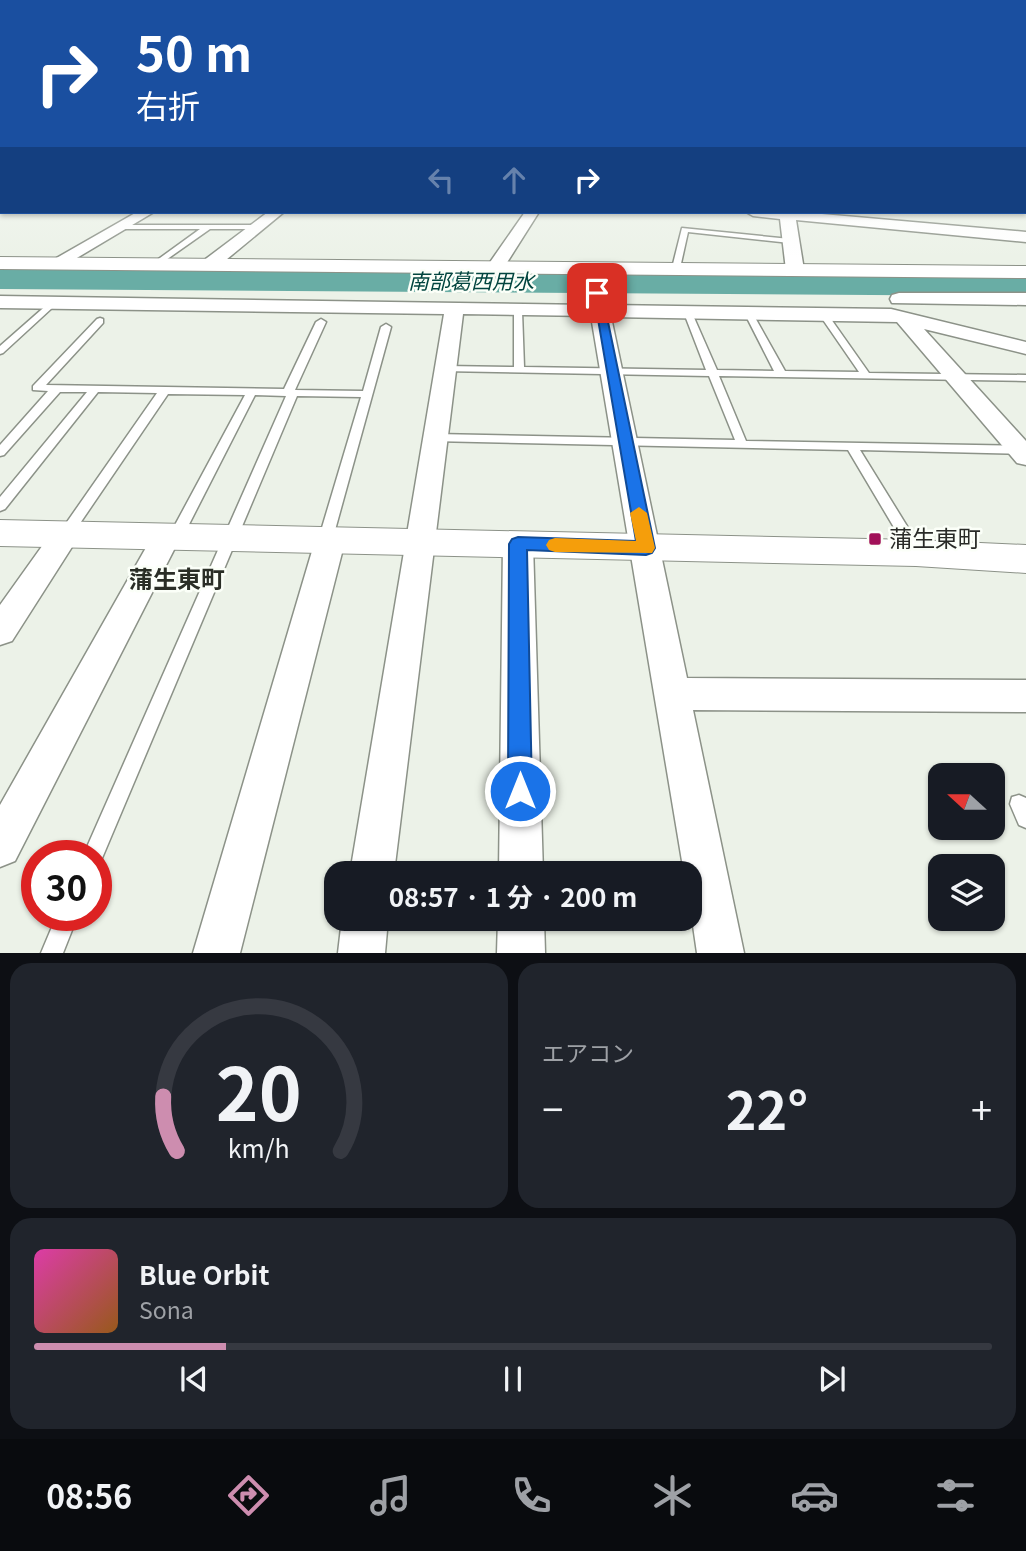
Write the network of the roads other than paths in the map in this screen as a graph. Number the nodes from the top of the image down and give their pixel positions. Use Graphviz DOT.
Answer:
graph roads {
  1 [pos="143,214"];
  2 [pos="274,214"];
  3 [pos="531,214"];
  4 [pos="788,214"];
  5 [pos="798,214"];
  6 [pos="120,227"];
  7 [pos="209,227"];
  8 [pos="255,227"];
  9 [pos="1026,237"];
  10 [pos="790,241"];
  11 [pos="0,263"];
  12 [pos="54,264"];
  13 [pos="156,265"];
  14 [pos="209,265"];
  15 [pos="495,268"];
  16 [pos="676,268"];
  17 [pos="794,270"];
  18 [pos="1026,272"];
  19 [pos="596,287"];
  20 [pos="1026,299"];
  21 [pos="0,302"];
  22 [pos="49,306"];
  23 [pos="454,309"];
  24 [pos="518,311"];
  25 [pos="688,313"];
  26 [pos="749,313"];
  27 [pos="823,314"];
  28 [pos="903,317"];
  29 [pos="100,321"];
  30 [pos="321,322"];
  31 [pos="386,327"];
  32 [pos="1026,335"];
  33 [pos="1026,348"];
  34 [pos="0,351"];
  35 [pos="446,369"];
  36 [pos="519,370"];
  37 [pos="611,371"];
  38 [pos="713,373"];
  39 [pos="781,374"];
  40 [pos="866,375"];
  41 [pos="956,377"];
  42 [pos="1026,378"];
  43 [pos="57,388"];
  44 [pos="95,389"];
  45 [pos="165,390"];
  46 [pos="251,393"];
  47 [pos="291,393"];
  48 [pos="367,394"];
  49 [pos="436,438"];
  50 [pos="624,442"];
  51 [pos="741,444"];
  52 [pos="851,446"];
  53 [pos="0,452"];
  54 [pos="1024,452"];
  55 [pos="0,506"];
  56 [pos="0,533"];
  57 [pos="65,536"];
  58 [pos="170,538"];
  59 [pos="230,539"];
  60 [pos="327,541"];
  61 [pos="420,542"];
  62 [pos="518,544"];
  63 [pos="646,548"];
  64 [pos="916,553"];
  65 [pos="1026,559"];
  66 [pos="0,631"];
  67 [pos="671,694"];
  68 [pos="1026,696"];
  69 [pos="100,840"];
  70 [pos="0,846"];
  71 [pos="374,861"];
  72 [pos="521,861"];
  73 [pos="61,931"];
  74 [pos="364,931"];
  75 [pos="521,931"];
  76 [pos="52,953"];
  77 [pos="216,953"];
  78 [pos="361,953"];
  79 [pos="522,953"];
  80 [pos="722,953"];
  1 -- 6 [label="street"];
  2 -- 8 [label="street"];
  3 -- 15 [label="street"];
  4 -- 10 [label="street"];
  5 -- 9 [label="street"];
  6 -- 7 [label="lane"];
  6 -- 12 [label="street"];
  7 -- 8 [label="lane"];
  7 -- 13 [label="lane"];
  8 -- 14 [label="street"];
  10 -- 16 [label="lane"];
  10 -- 17 [label="street"];
  11 -- 12 [label="street"];
  12 -- 13 [label="street"];
  13 -- 14 [label="street"];
  14 -- 15 [label="street"];
  15 -- 19 [label="street"];
  16 -- 17 [label="street"];
  16 -- 19 [label="street"];
  17 -- 18 [label="street"];
  19 -- 24 [label="street"];
  19 -- 25 [label="street"];
  19 -- 37 [label="street"];
  20 -- 32 [label="street"];
  21 -- 23 [label="street"];
  22 -- 34 [label="lane"];
  23 -- 24 [label="street"];
  23 -- 35 [label="street"];
  24 -- 36 [label="lane"];
  25 -- 26 [label="street"];
  25 -- 38 [label="lane"];
  26 -- 27 [label="street"];
  26 -- 39 [label="lane"];
  27 -- 28 [label="street"];
  27 -- 40 [label="lane"];
  28 -- 33 [label="street"];
  28 -- 41 [label="street"];
  29 -- 43 [label="lane"];
  30 -- 47 [label="lane"];
  31 -- 48 [label="lane"];
  35 -- 36 [label="lane"];
  35 -- 49 [label="street"];
  36 -- 37 [label="lane"];
  37 -- 38 [label="lane"];
  37 -- 50 [label="street"];
  38 -- 39 [label="lane"];
  38 -- 51 [label="lane"];
  39 -- 40 [label="lane"];
  40 -- 41 [label="lane"];
  41 -- 42 [label="lane"];
  41 -- 54 [label="street"];
  43 -- 44 [label="lane"];
  43 -- 53 [label="lane"];
  44 -- 45 [label="lane"];
  44 -- 55 [label="lane"];
  45 -- 46 [label="lane"];
  45 -- 57 [label="lane"];
  46 -- 47 [label="lane"];
  46 -- 58 [label="lane"];
  47 -- 48 [label="lane"];
  47 -- 59 [label="lane"];
  48 -- 60 [label="lane"];
  49 -- 50 [label="lane"];
  49 -- 61 [label="street"];
  50 -- 51 [label="lane"];
  50 -- 63 [label="street"];
  51 -- 52 [label="lane"];
  52 -- 54 [label="lane"];
  52 -- 64 [label="lane"];
  56 -- 57 [label="street"];
  57 -- 58 [label="street"];
  57 -- 66 [label="street"];
  58 -- 59 [label="street"];
  58 -- 70 [label="street"];
  59 -- 60 [label="street"];
  59 -- 69 [label="lane"];
  60 -- 61 [label="street"];
  60 -- 77 [label="street"];
  61 -- 62 [label="street"];
  61 -- 71 [label="street"];
  62 -- 63 [label="street"];
  62 -- 72 [label="street"];
  63 -- 64 [label="street"];
  63 -- 67 [label="street"];
  64 -- 65 [label="street"];
  67 -- 68 [label="street"];
  67 -- 80 [label="street"];
  73 -- 76 [label="lane"];
  74 -- 78 [label="street"];
  75 -- 79 [label="street"];
}
